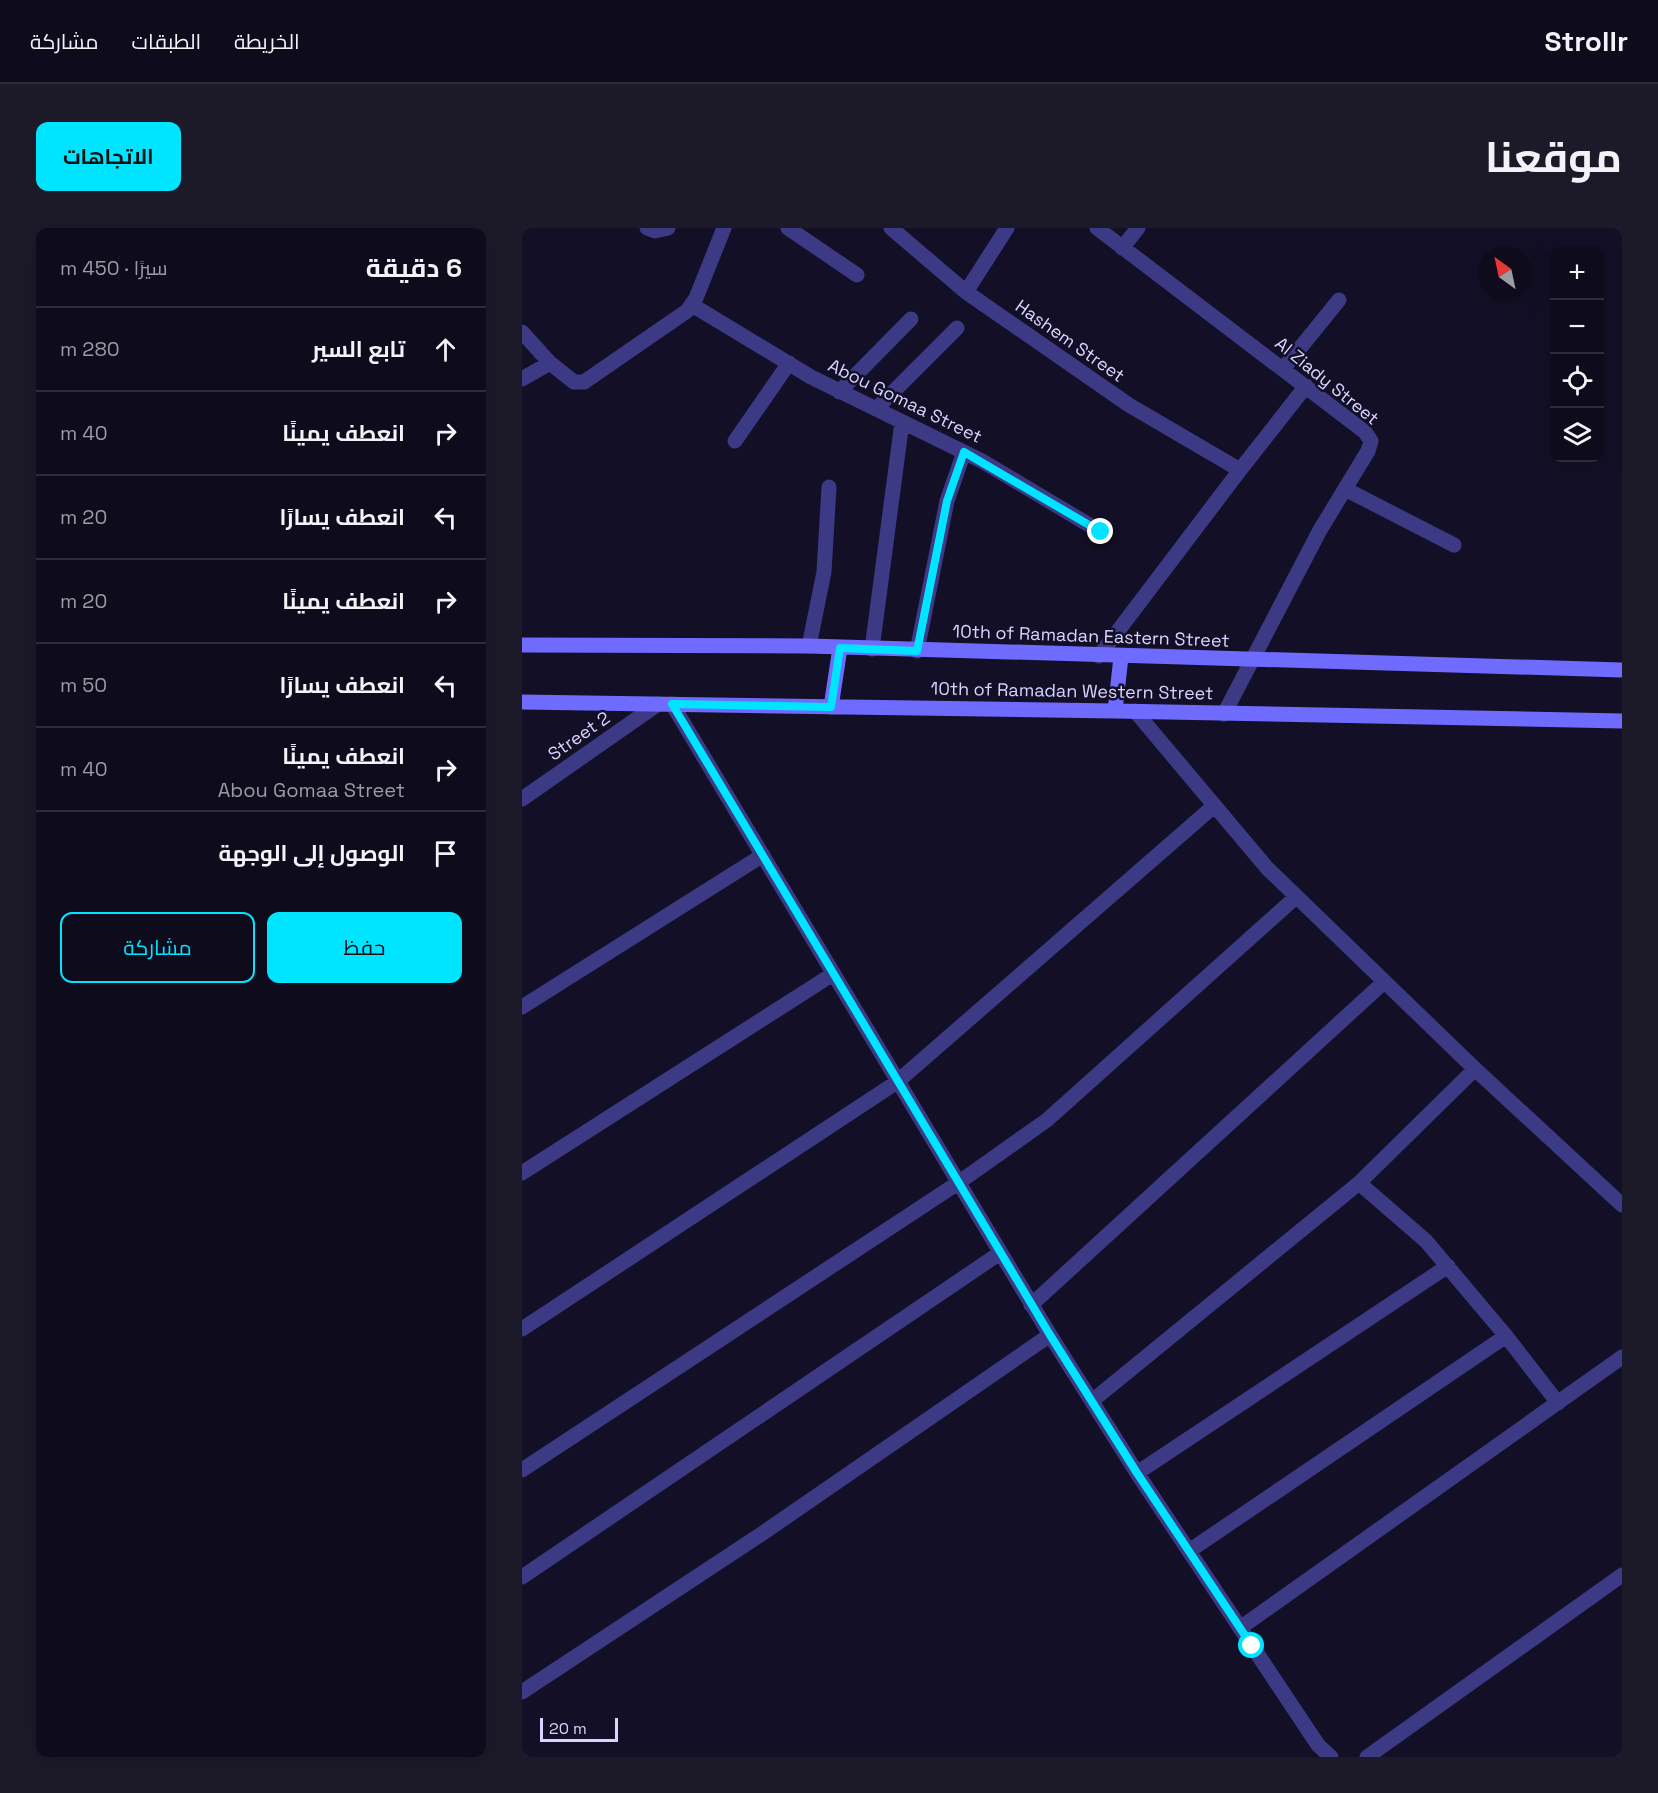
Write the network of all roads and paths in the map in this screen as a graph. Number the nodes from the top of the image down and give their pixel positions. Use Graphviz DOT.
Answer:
graph roads {
  1 [pos="647,228"];
  2 [pos="668,228"];
  3 [pos="724,228"];
  4 [pos="788,228"];
  5 [pos="891,228"];
  6 [pos="1007,228"];
  7 [pos="1097,228"];
  8 [pos="1138,228"];
  9 [pos="1122,248"];
  10 [pos="857,275"];
  11 [pos="966,292"];
  12 [pos="1339,300"];
  13 [pos="692,305"];
  14 [pos="911,319"];
  15 [pos="957,327"];
  16 [pos="522,332"];
  17 [pos="550,363"];
  18 [pos="789,363"];
  19 [pos="1283,369"];
  20 [pos="522,379"];
  21 [pos="1306,386"];
  22 [pos="839,392"];
  23 [pos="876,409"];
  24 [pos="902,422"];
  25 [pos="735,441"];
  26 [pos="964,452"];
  27 [pos="1240,470"];
  28 [pos="829,487"];
  29 [pos="1345,489"];
  30 [pos="1101,532"];
  31 [pos="1454,545"];
  32 [pos="522,645"];
  33 [pos="809,646"];
  34 [pos="840,648"];
  35 [pos="872,649"];
  36 [pos="917,651"];
  37 [pos="1099,656"];
  38 [pos="1121,657"];
  39 [pos="1252,660"];
  40 [pos="1622,670"];
  41 [pos="522,702"];
  42 [pos="665,704"];
  43 [pos="831,707"];
  44 [pos="1114,711"];
  45 [pos="1135,711"];
  46 [pos="1224,714"];
  47 [pos="1622,721"];
  48 [pos="522,799"];
  49 [pos="1214,806"];
  50 [pos="763,855"];
  51 [pos="1296,897"];
  52 [pos="833,974"];
  53 [pos="1384,982"];
  54 [pos="522,1007"];
  55 [pos="1475,1069"];
  56 [pos="897,1082"];
  57 [pos="522,1173"];
  58 [pos="958,1183"];
  59 [pos="1359,1183"];
  60 [pos="1622,1205"];
  61 [pos="1000,1252"];
  62 [pos="1448,1266"];
  63 [pos="1031,1305"];
  64 [pos="522,1329"];
  65 [pos="1050,1335"];
  66 [pos="1506,1335"];
  67 [pos="1622,1357"];
  68 [pos="1092,1401"];
  69 [pos="1558,1403"];
  70 [pos="522,1470"];
  71 [pos="1137,1473"];
  72 [pos="1189,1551"];
  73 [pos="1622,1575"];
  74 [pos="522,1576"];
  75 [pos="1240,1628"];
  76 [pos="522,1692"];
  77 [pos="1331,1757"];
  78 [pos="1367,1757"];
  1 -- 2 [label="street"];
  3 -- 13 [label="street"];
  4 -- 10 [label="street"];
  5 -- 11 [label="street, Hashem Street"];
  6 -- 11 [label="street"];
  7 -- 9 [label="street, Al Ziady Street"];
  8 -- 9 [label="street"];
  9 -- 19 [label="street, Al Ziady Street"];
  11 -- 27 [label="street, Hashem Street"];
  12 -- 19 [label="street"];
  13 -- 17 [label="street"];
  13 -- 18 [label="street, Abou Gomaa Street"];
  14 -- 22 [label="street"];
  15 -- 23 [label="street"];
  16 -- 17 [label="street"];
  17 -- 20 [label="street"];
  18 -- 22 [label="street, Abou Gomaa Street"];
  18 -- 25 [label="street"];
  19 -- 21 [label="street, Al Ziady Street"];
  21 -- 27 [label="street"];
  21 -- 29 [label="street, Al Ziady Street"];
  22 -- 23 [label="street, Abou Gomaa Street"];
  23 -- 24 [label="street, Abou Gomaa Street"];
  24 -- 26 [label="street, Abou Gomaa Street"];
  24 -- 35 [label="street"];
  26 -- 30 [label="street, Abou Gomaa Street"];
  26 -- 36 [label="street"];
  27 -- 37 [label="street"];
  28 -- 33 [label="street"];
  29 -- 31 [label="street"];
  29 -- 39 [label="street, Al Ziady Street"];
  32 -- 33 [label="street, 10th of Ramadan Eastern Street"];
  33 -- 34 [label="street, 10th of Ramadan Eastern Street"];
  34 -- 35 [label="street, 10th of Ramadan Eastern Street"];
  34 -- 43 [label="street"];
  35 -- 36 [label="street, 10th of Ramadan Eastern Street"];
  36 -- 37 [label="street, 10th of Ramadan Eastern Street"];
  37 -- 38 [label="street, 10th of Ramadan Eastern Street"];
  38 -- 39 [label="street, 10th of Ramadan Eastern Street"];
  38 -- 44 [label="street"];
  39 -- 40 [label="street, 10th of Ramadan Eastern Street"];
  39 -- 46 [label="street, Al Ziady Street"];
  41 -- 42 [label="street, 10th of Ramadan Western Street"];
  42 -- 43 [label="street, 10th of Ramadan Western Street"];
  42 -- 48 [label="street, Street 2"];
  42 -- 50 [label="street"];
  43 -- 44 [label="street, 10th of Ramadan Western Street"];
  44 -- 45 [label="street, 10th of Ramadan Western Street"];
  45 -- 46 [label="street, 10th of Ramadan Western Street"];
  45 -- 49 [label="street"];
  46 -- 47 [label="street, 10th of Ramadan Western Street"];
  49 -- 51 [label="street"];
  49 -- 56 [label="street"];
  50 -- 52 [label="street"];
  50 -- 54 [label="street"];
  51 -- 53 [label="street"];
  51 -- 58 [label="street"];
  52 -- 56 [label="street"];
  52 -- 57 [label="street"];
  53 -- 55 [label="street"];
  53 -- 63 [label="street"];
  55 -- 59 [label="street"];
  55 -- 60 [label="street"];
  56 -- 58 [label="street"];
  56 -- 64 [label="street"];
  58 -- 61 [label="street"];
  58 -- 70 [label="street"];
  59 -- 62 [label="street"];
  59 -- 68 [label="street"];
  61 -- 63 [label="street"];
  61 -- 74 [label="street"];
  62 -- 66 [label="street"];
  62 -- 71 [label="street"];
  63 -- 65 [label="street"];
  65 -- 68 [label="street"];
  65 -- 76 [label="street"];
  66 -- 69 [label="street"];
  66 -- 72 [label="street"];
  67 -- 69 [label="street"];
  68 -- 71 [label="street"];
  69 -- 75 [label="street"];
  71 -- 72 [label="street"];
  72 -- 75 [label="street"];
  73 -- 78 [label="street"];
  75 -- 77 [label="street"];
}
